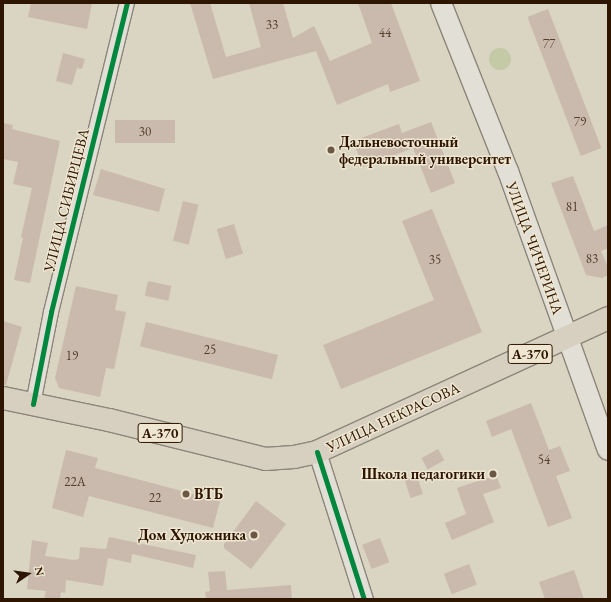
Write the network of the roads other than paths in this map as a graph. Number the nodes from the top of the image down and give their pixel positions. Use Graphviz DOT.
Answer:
graph roads {
  1 [pos="127,3"];
  2 [pos="441,3"];
  3 [pos="608,318"];
  4 [pos="567,337"];
  5 [pos="3,398"];
  6 [pos="33,404"];
  7 [pos="608,450"];
  8 [pos="317,452"];
  9 [pos="364,599"];
  1 -- 6 [label="street, УЛИЦА СИБИРЦЕВА"];
  2 -- 4 [label="main road, УЛИЦА ЧИЧЕРИНА"];
  3 -- 4 [label="main road, УЛИЦА НЕКРАСОВА / А-370"];
  4 -- 7 [label="main road, УЛИЦА ЧИЧЕРИНА"];
  4 -- 8 [label="main road, УЛИЦА НЕКРАСОВА / А-370"];
  5 -- 6 [label="main road, УЛИЦА НЕКРАСОВА / А-370"];
  6 -- 8 [label="main road, УЛИЦА НЕКРАСОВА / А-370"];
  8 -- 9 [label="street"];
}
